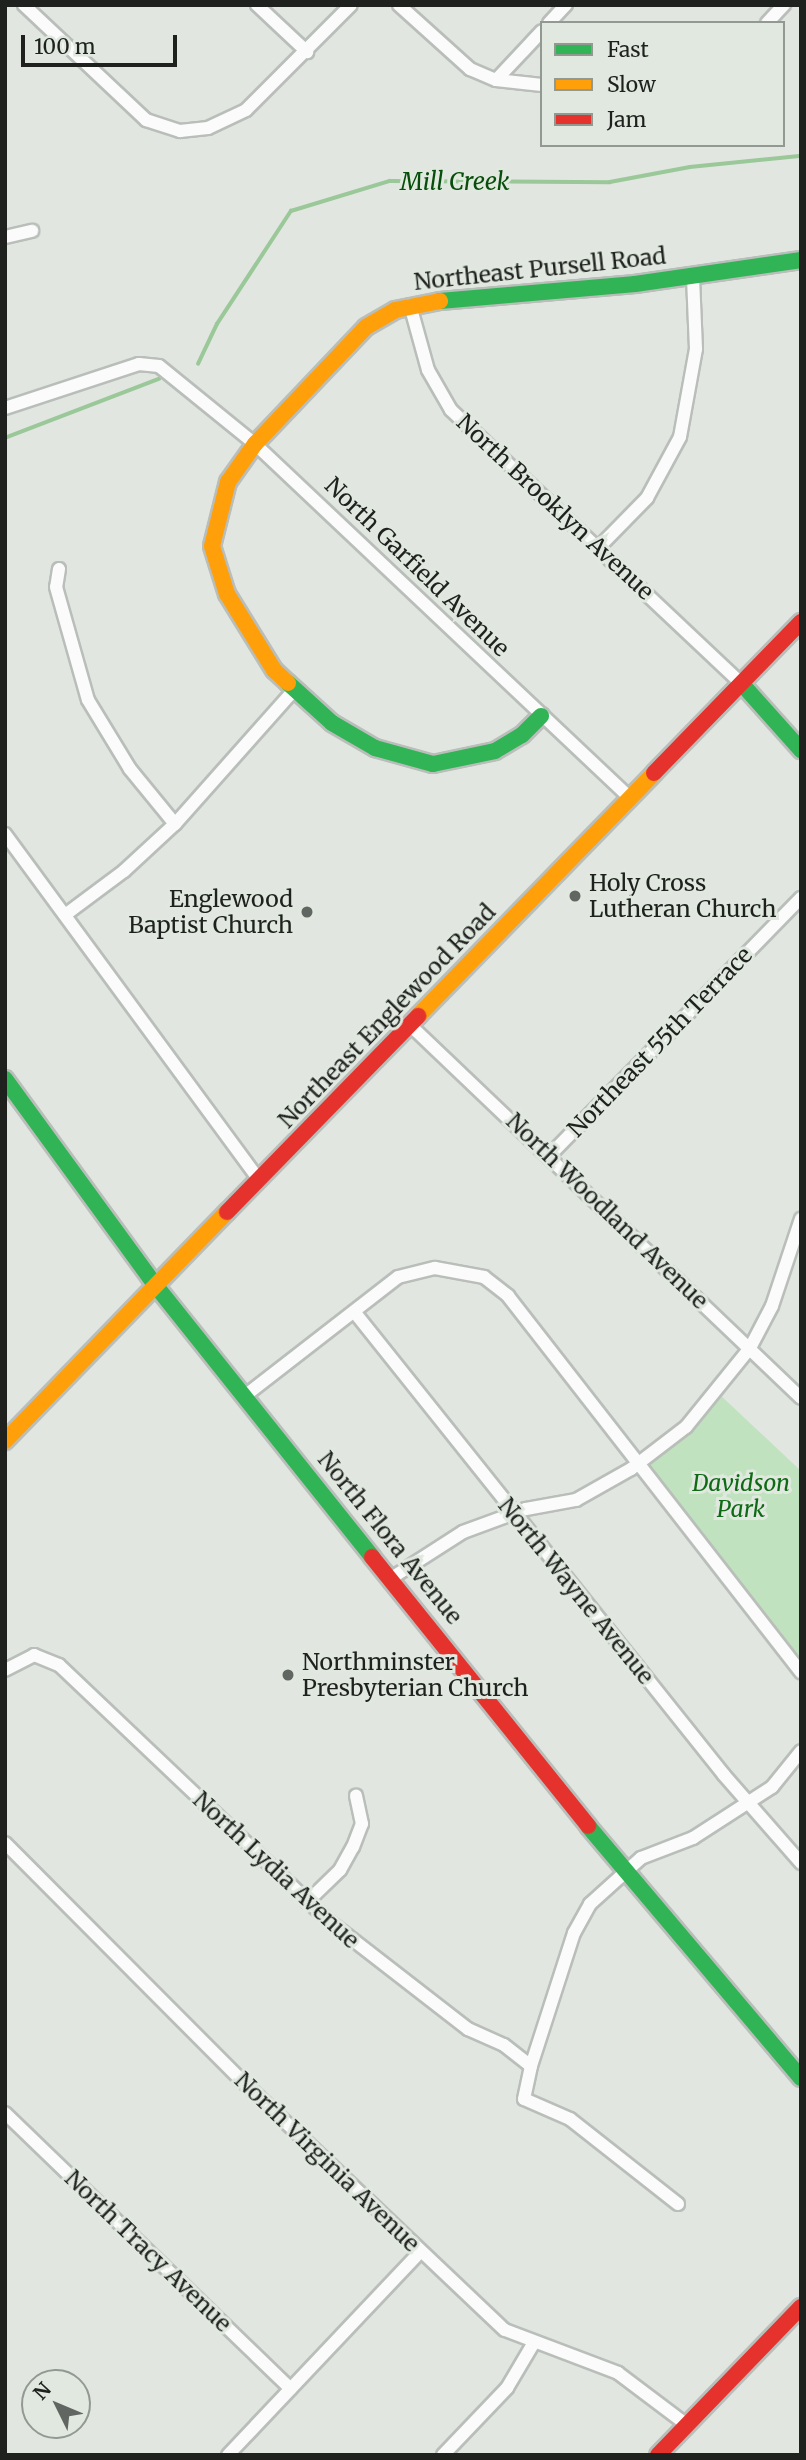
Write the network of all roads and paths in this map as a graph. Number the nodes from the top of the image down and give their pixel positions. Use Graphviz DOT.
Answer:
graph roads {
  1 [pos="24,5"];
  2 [pos="257,5"];
  3 [pos="351,5"];
  4 [pos="399,5"];
  5 [pos="566,5"];
  6 [pos="784,5"];
  7 [pos="552,21"];
  8 [pos="769,21"];
  9 [pos="540,33"];
  10 [pos="307,52"];
  11 [pos="496,80"];
  12 [pos="540,85"];
  13 [pos="32,231"];
  14 [pos="5,237"];
  15 [pos="801,260"];
  16 [pos="693,275"];
  17 [pos="410,305"];
  18 [pos="6,404"];
  19 [pos="254,444"];
  20 [pos="599,547"];
  21 [pos="59,569"];
  22 [pos="801,622"];
  23 [pos="742,684"];
  24 [pos="294,691"];
  25 [pos="541,716"];
  26 [pos="801,750"];
  27 [pos="631,798"];
  28 [pos="175,824"];
  29 [pos="5,834"];
  30 [pos="801,898"];
  31 [pos="65,915"];
  32 [pos="410,1025"];
  33 [pos="5,1079"];
  34 [pos="549,1156"];
  35 [pos="259,1180"];
  36 [pos="801,1219"];
  37 [pos="156,1286"];
  38 [pos="356,1314"];
  39 [pos="750,1348"];
  40 [pos="246,1395"];
  41 [pos="801,1398"];
  42 [pos="5,1441"];
  43 [pos="640,1463"];
  44 [pos="512,1513"];
  45 [pos="393,1577"];
  46 [pos="5,1670"];
  47 [pos="801,1672"];
  48 [pos="801,1751"];
  49 [pos="356,1796"];
  50 [pos="747,1801"];
  51 [pos="5,1843"];
  52 [pos="801,1863"];
  53 [pos="624,1871"];
  54 [pos="307,1902"];
  55 [pos="531,2066"];
  56 [pos="801,2078"];
  57 [pos="5,2113"];
  58 [pos="678,2203"];
  59 [pos="420,2252"];
  60 [pos="801,2307"];
  61 [pos="533,2344"];
  62 [pos="291,2389"];
  63 [pos="687,2425"];
  64 [pos="228,2455"];
  65 [pos="443,2455"];
  66 [pos="658,2455"];
  1 -- 10 [label="street"];
  2 -- 10 [label="street"];
  3 -- 10 [label="street"];
  4 -- 11 [label="street"];
  5 -- 7 [label="street"];
  6 -- 8 [label="street"];
  9 -- 11 [label="street"];
  11 -- 12 [label="street"];
  13 -- 14 [label="street"];
  15 -- 16 [label="street, Northeast Pursell Road"];
  16 -- 17 [label="street, Northeast Pursell Road"];
  16 -- 20 [label="street"];
  17 -- 19 [label="street, Northeast Pursell Road"];
  17 -- 20 [label="street, North Brooklyn Avenue"];
  18 -- 19 [label="street, North Garfield Avenue"];
  19 -- 24 [label="street, Northeast Pursell Road"];
  19 -- 25 [label="street, North Garfield Avenue"];
  20 -- 23 [label="street, North Brooklyn Avenue"];
  21 -- 28 [label="street"];
  22 -- 23 [label="street, Northeast Englewood Road"];
  23 -- 26 [label="street"];
  23 -- 27 [label="street, Northeast Englewood Road"];
  24 -- 25 [label="street, Northeast Pursell Road"];
  24 -- 28 [label="street"];
  25 -- 27 [label="street, North Garfield Avenue"];
  27 -- 32 [label="street, Northeast Englewood Road"];
  28 -- 31 [label="street"];
  29 -- 31 [label="street"];
  30 -- 34 [label="street, Northeast 55th Terrace"];
  31 -- 35 [label="street"];
  32 -- 34 [label="street, North Woodland Avenue"];
  32 -- 35 [label="street, Northeast Englewood Road"];
  33 -- 37 [label="street, North Flora Avenue"];
  34 -- 39 [label="street, North Woodland Avenue"];
  35 -- 37 [label="street, Northeast Englewood Road"];
  36 -- 39 [label="street"];
  37 -- 40 [label="street, North Flora Avenue"];
  37 -- 42 [label="street, Northeast Englewood Road"];
  38 -- 40 [label="street"];
  38 -- 43 [label="street"];
  38 -- 44 [label="street, North Wayne Avenue"];
  39 -- 41 [label="street, North Woodland Avenue"];
  39 -- 43 [label="street"];
  40 -- 45 [label="street, North Flora Avenue"];
  43 -- 44 [label="street"];
  43 -- 47 [label="street"];
  44 -- 45 [label="street"];
  44 -- 50 [label="street, North Wayne Avenue"];
  45 -- 53 [label="street, North Flora Avenue"];
  46 -- 54 [label="street, North Lydia Avenue"];
  48 -- 50 [label="street"];
  49 -- 54 [label="street"];
  50 -- 52 [label="street, North Wayne Avenue"];
  50 -- 53 [label="street"];
  51 -- 59 [label="street, North Virginia Avenue"];
  53 -- 55 [label="street"];
  53 -- 56 [label="street, North Flora Avenue"];
  54 -- 55 [label="street, North Lydia Avenue"];
  55 -- 58 [label="street"];
  57 -- 62 [label="street, North Tracy Avenue"];
  59 -- 61 [label="street, North Virginia Avenue"];
  59 -- 62 [label="street"];
  60 -- 63 [label="street"];
  61 -- 63 [label="street, North Virginia Avenue"];
  61 -- 65 [label="street"];
  62 -- 64 [label="street"];
  63 -- 66 [label="street"];
}
